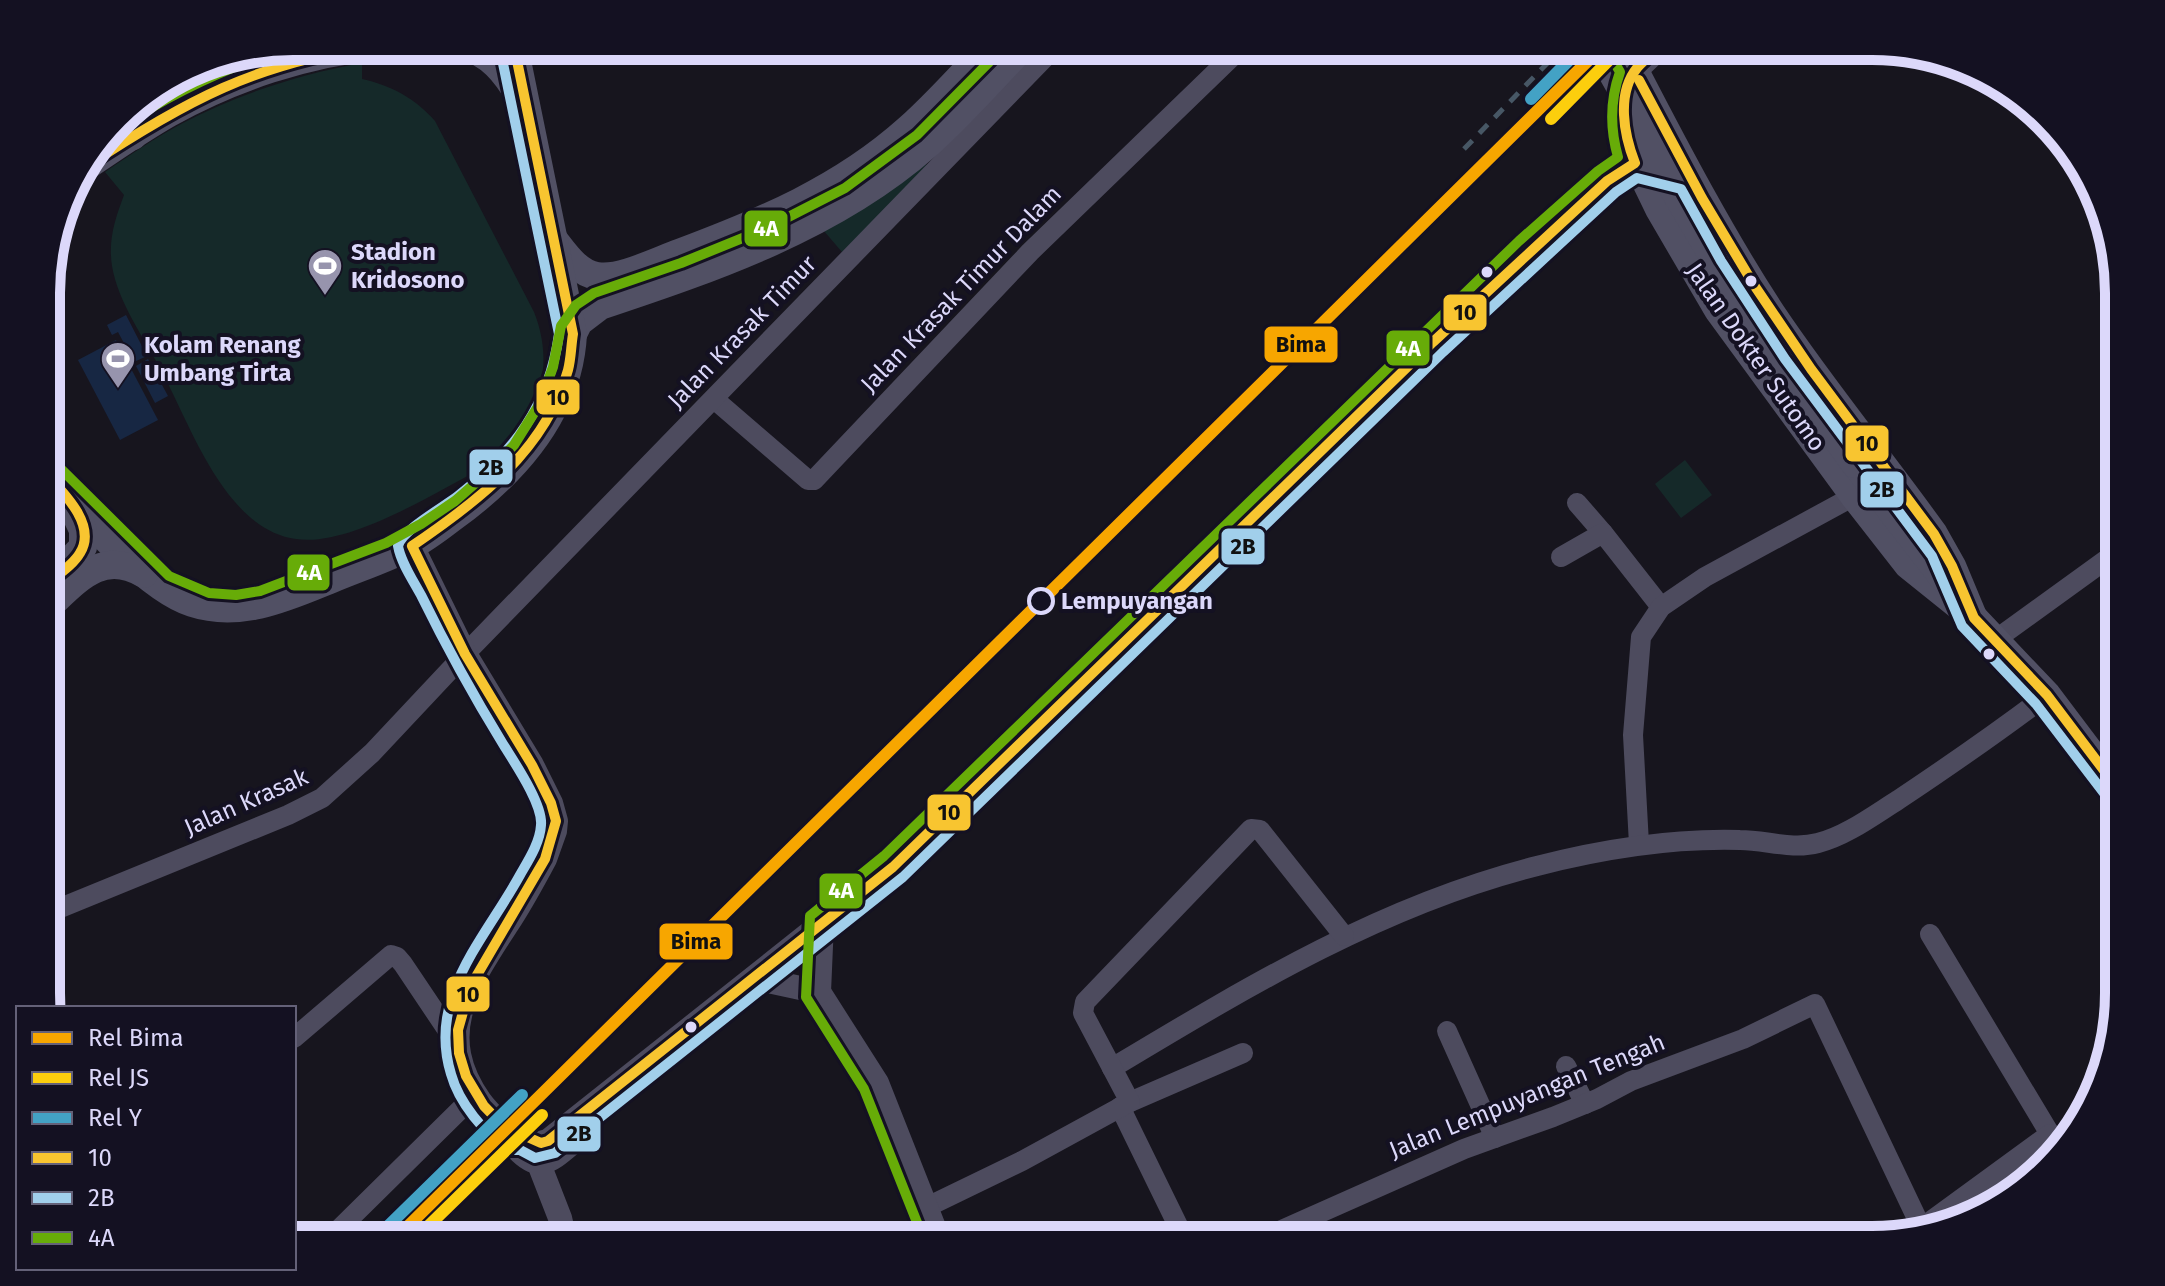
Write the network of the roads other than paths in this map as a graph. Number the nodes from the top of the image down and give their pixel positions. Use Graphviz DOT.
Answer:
graph roads {
  1 [pos="304,60"];
  2 [pos="490,60"];
  3 [pos="517,60"];
  4 [pos="980,60"];
  5 [pos="1010,60"];
  6 [pos="1038,60"];
  7 [pos="1229,60"];
  8 [pos="1610,60"];
  9 [pos="1624,60"];
  10 [pos="1647,60"];
  11 [pos="1627,79"];
  12 [pos="177,91"];
  13 [pos="210,93"];
  14 [pos="526,111"];
  15 [pos="142,115"];
  16 [pos="133,136"];
  17 [pos="925,146"];
  18 [pos="108,152"];
  19 [pos="1635,163"];
  20 [pos="1690,177"];
  21 [pos="1721,231"];
  22 [pos="551,237"];
  23 [pos="753,237"];
  24 [pos="1686,254"];
  25 [pos="573,334"];
  26 [pos="714,399"];
  27 [pos="60,489"];
  28 [pos="60,491"];
  29 [pos="1854,496"];
  30 [pos="1577,503"];
  31 [pos="1603,533"];
  32 [pos="412,546"];
  33 [pos="1561,557"];
  34 [pos="2105,560"];
  35 [pos="60,571"];
  36 [pos="144,574"];
  37 [pos="60,596"];
  38 [pos="1661,607"];
  39 [pos="1974,618"];
  40 [pos="1995,640"];
  41 [pos="465,654"];
  42 [pos="2047,695"];
  43 [pos="2105,772"];
  44 [pos="1639,844"];
  45 [pos="60,908"];
  46 [pos="822,923"];
  47 [pos="1930,934"];
  48 [pos="1344,936"];
  49 [pos="764,980"];
  50 [pos="819,992"];
  51 [pos="1447,1031"];
  52 [pos="296,1036"];
  53 [pos="458,1046"];
  54 [pos="1243,1053"];
  55 [pos="1566,1066"];
  56 [pos="1112,1068"];
  57 [pos="476,1094"];
  58 [pos="1125,1104"];
  59 [pos="1585,1104"];
  60 [pos="2057,1136"];
  61 [pos="514,1137"];
  62 [pos="2055,1137"];
  63 [pos="1495,1138"];
  64 [pos="539,1164"];
  65 [pos="927,1207"];
  66 [pos="1937,1217"];
  67 [pos="1916,1222"];
  68 [pos="342,1226"];
  69 [pos="562,1226"];
  70 [pos="934,1226"];
  71 [pos="1179,1226"];
  72 [pos="1290,1226"];
  1 -- 13 [label="main road"];
  2 -- 14 [label="main road"];
  3 -- 14 [label="main road"];
  4 -- 17 [label="main road"];
  5 -- 17 [label="main road"];
  6 -- 17 [label="street, Jalan Krasak Timur"];
  7 -- 26 [label="street, Jalan Krasak Timur Dalam"];
  8 -- 11 [label="main road"];
  9 -- 11 [label="street"];
  10 -- 11 [label="street"];
  11 -- 19 [label="main road, Jalan Dokter Sutomo"];
  11 -- 20 [label="main road, Jalan Dokter Sutomo"];
  11 -- 39 [label="main road, Jalan Dokter Sutomo, bridge"];
  12 -- 13 [label="main road"];
  13 -- 16 [label="main road"];
  14 -- 22 [label="main road"];
  15 -- 16 [label="main road"];
  16 -- 18 [label="main road"];
  17 -- 23 [label="main road"];
  17 -- 26 [label="street, Jalan Krasak Timur"];
  19 -- 20 [label="street"];
  19 -- 24 [label="main road, Jalan Dokter Sutomo"];
  19 -- 46 [label="street"];
  20 -- 21 [label="main road, Jalan Dokter Sutomo"];
  21 -- 24 [label="street"];
  21 -- 39 [label="main road, Jalan Dokter Sutomo"];
  22 -- 23 [label="main road"];
  22 -- 25 [label="main road"];
  23 -- 25 [label="main road"];
  24 -- 29 [label="main road, Jalan Dokter Sutomo"];
  25 -- 32 [label="main road"];
  26 -- 41 [label="street, Jalan Krasak Timur"];
  27 -- 36 [label="main road"];
  28 -- 35 [label="main road"];
  29 -- 38 [label="street"];
  29 -- 39 [label="main road, Jalan Dokter Sutomo"];
  30 -- 31 [label="street"];
  31 -- 33 [label="street"];
  31 -- 38 [label="street"];
  32 -- 36 [label="main road"];
  32 -- 41 [label="street"];
  34 -- 40 [label="street"];
  36 -- 37 [label="main road"];
  38 -- 44 [label="street"];
  39 -- 40 [label="main road, Jalan Dokter Sutomo"];
  40 -- 42 [label="main road, Jalan Dokter Sutomo"];
  41 -- 45 [label="street, Jalan Krasak"];
  41 -- 53 [label="street"];
  42 -- 43 [label="main road, Jalan Dokter Sutomo"];
  42 -- 44 [label="street"];
  44 -- 48 [label="street"];
  46 -- 49 [label="street"];
  46 -- 50 [label="street"];
  47 -- 60 [label="street"];
  48 -- 56 [label="street"];
  48 -- 56 [label="street"];
  49 -- 50 [label="street"];
  49 -- 61 [label="street"];
  49 -- 64 [label="street"];
  50 -- 65 [label="street"];
  51 -- 63 [label="street"];
  52 -- 53 [label="street"];
  53 -- 57 [label="street"];
  54 -- 58 [label="street"];
  55 -- 59 [label="street"];
  56 -- 58 [label="street"];
  57 -- 61 [label="street"];
  57 -- 68 [label="street"];
  58 -- 65 [label="street"];
  58 -- 71 [label="street"];
  59 -- 63 [label="street, Jalan Lempuyangan Tengah"];
  59 -- 67 [label="street, Jalan Lempuyangan Tengah"];
  61 -- 64 [label="street"];
  62 -- 66 [label="street"];
  63 -- 72 [label="street, Jalan Lempuyangan Tengah"];
  64 -- 69 [label="street"];
  65 -- 70 [label="street"];
}
